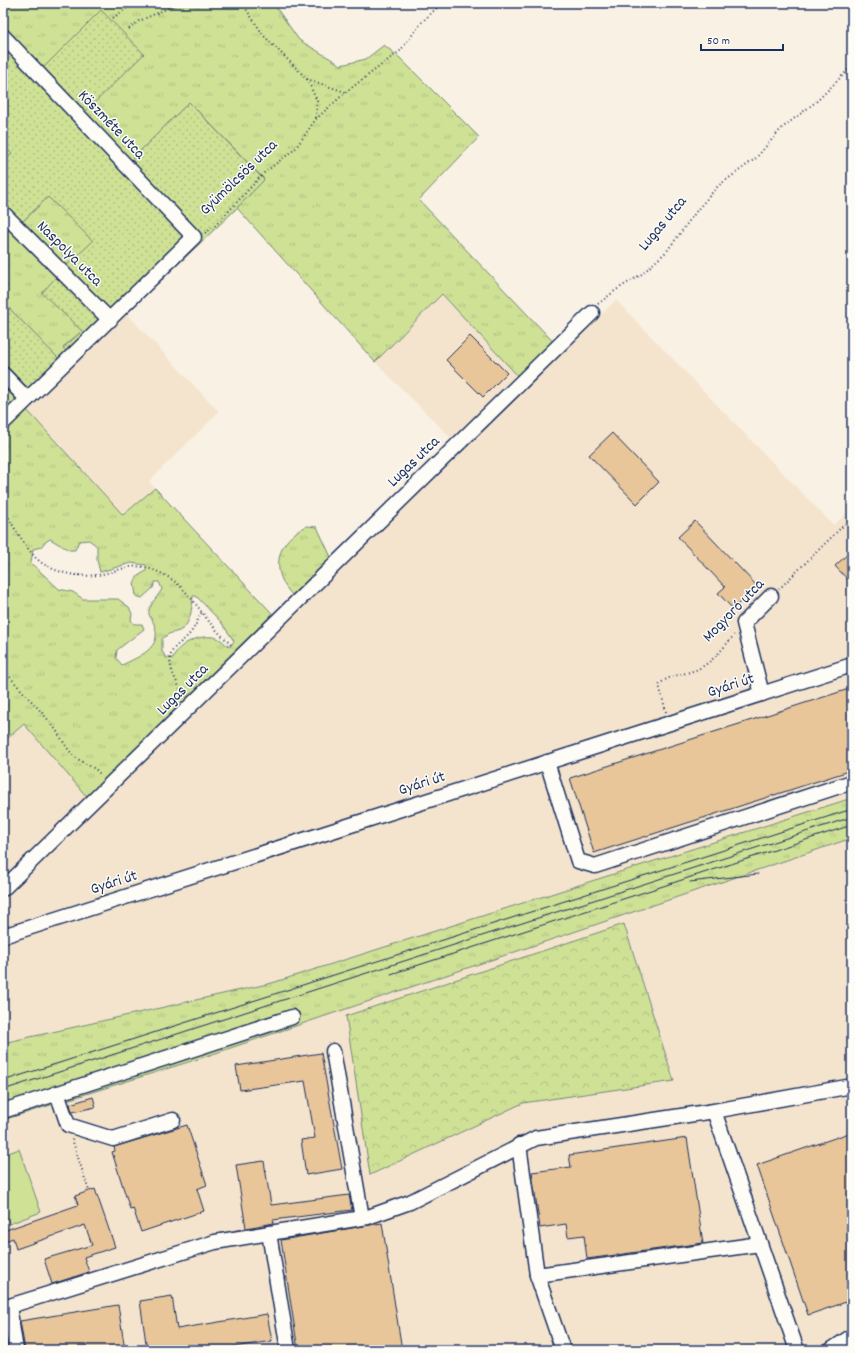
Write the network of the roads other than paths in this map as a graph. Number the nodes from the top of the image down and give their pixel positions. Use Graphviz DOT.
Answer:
graph roads {
  1 [pos="3,36"];
  2 [pos="3,213"];
  3 [pos="194,237"];
  4 [pos="592,313"];
  5 [pos="110,320"];
  6 [pos="3,374"];
  7 [pos="27,399"];
  8 [pos="3,423"];
  9 [pos="771,596"];
  10 [pos="852,665"];
  11 [pos="762,694"];
  12 [pos="547,762"];
  13 [pos="852,782"];
  14 [pos="3,889"];
  15 [pos="3,936"];
  16 [pos="292,1017"];
  17 [pos="334,1051"];
  18 [pos="852,1086"];
  19 [pos="57,1093"];
  20 [pos="714,1110"];
  21 [pos="3,1111"];
  22 [pos="173,1120"];
  23 [pos="519,1145"];
  24 [pos="362,1218"];
  25 [pos="269,1233"];
  26 [pos="760,1244"];
  27 [pos="537,1275"];
  28 [pos="6,1307"];
  29 [pos="852,1336"];
  30 [pos="16,1350"];
  31 [pos="288,1350"];
  32 [pos="563,1350"];
  33 [pos="797,1350"];
  34 [pos="831,1350"];
  1 -- 3 [label="street, Köszméte utca"];
  2 -- 5 [label="street, Naspolya utca"];
  3 -- 5 [label="street, Gyümölcsös utca"];
  4 -- 14 [label="street, Lugas utca"];
  5 -- 7 [label="street, Gyümölcsös utca"];
  6 -- 7 [label="street"];
  7 -- 8 [label="street, Gyümölcsös utca"];
  9 -- 11 [label="street, Mogyoró utca"];
  10 -- 11 [label="street, Gyári út"];
  11 -- 12 [label="street, Gyári út"];
  12 -- 13 [label="street"];
  12 -- 15 [label="street, Gyári út"];
  16 -- 19 [label="street"];
  17 -- 24 [label="street"];
  18 -- 20 [label="street"];
  19 -- 21 [label="street"];
  19 -- 22 [label="street"];
  20 -- 23 [label="street"];
  20 -- 26 [label="street"];
  23 -- 24 [label="street"];
  23 -- 27 [label="street"];
  24 -- 25 [label="street"];
  25 -- 28 [label="street"];
  25 -- 31 [label="street"];
  26 -- 27 [label="street"];
  26 -- 33 [label="street"];
  27 -- 32 [label="street"];
  28 -- 30 [label="street"];
  29 -- 34 [label="street"];
}
